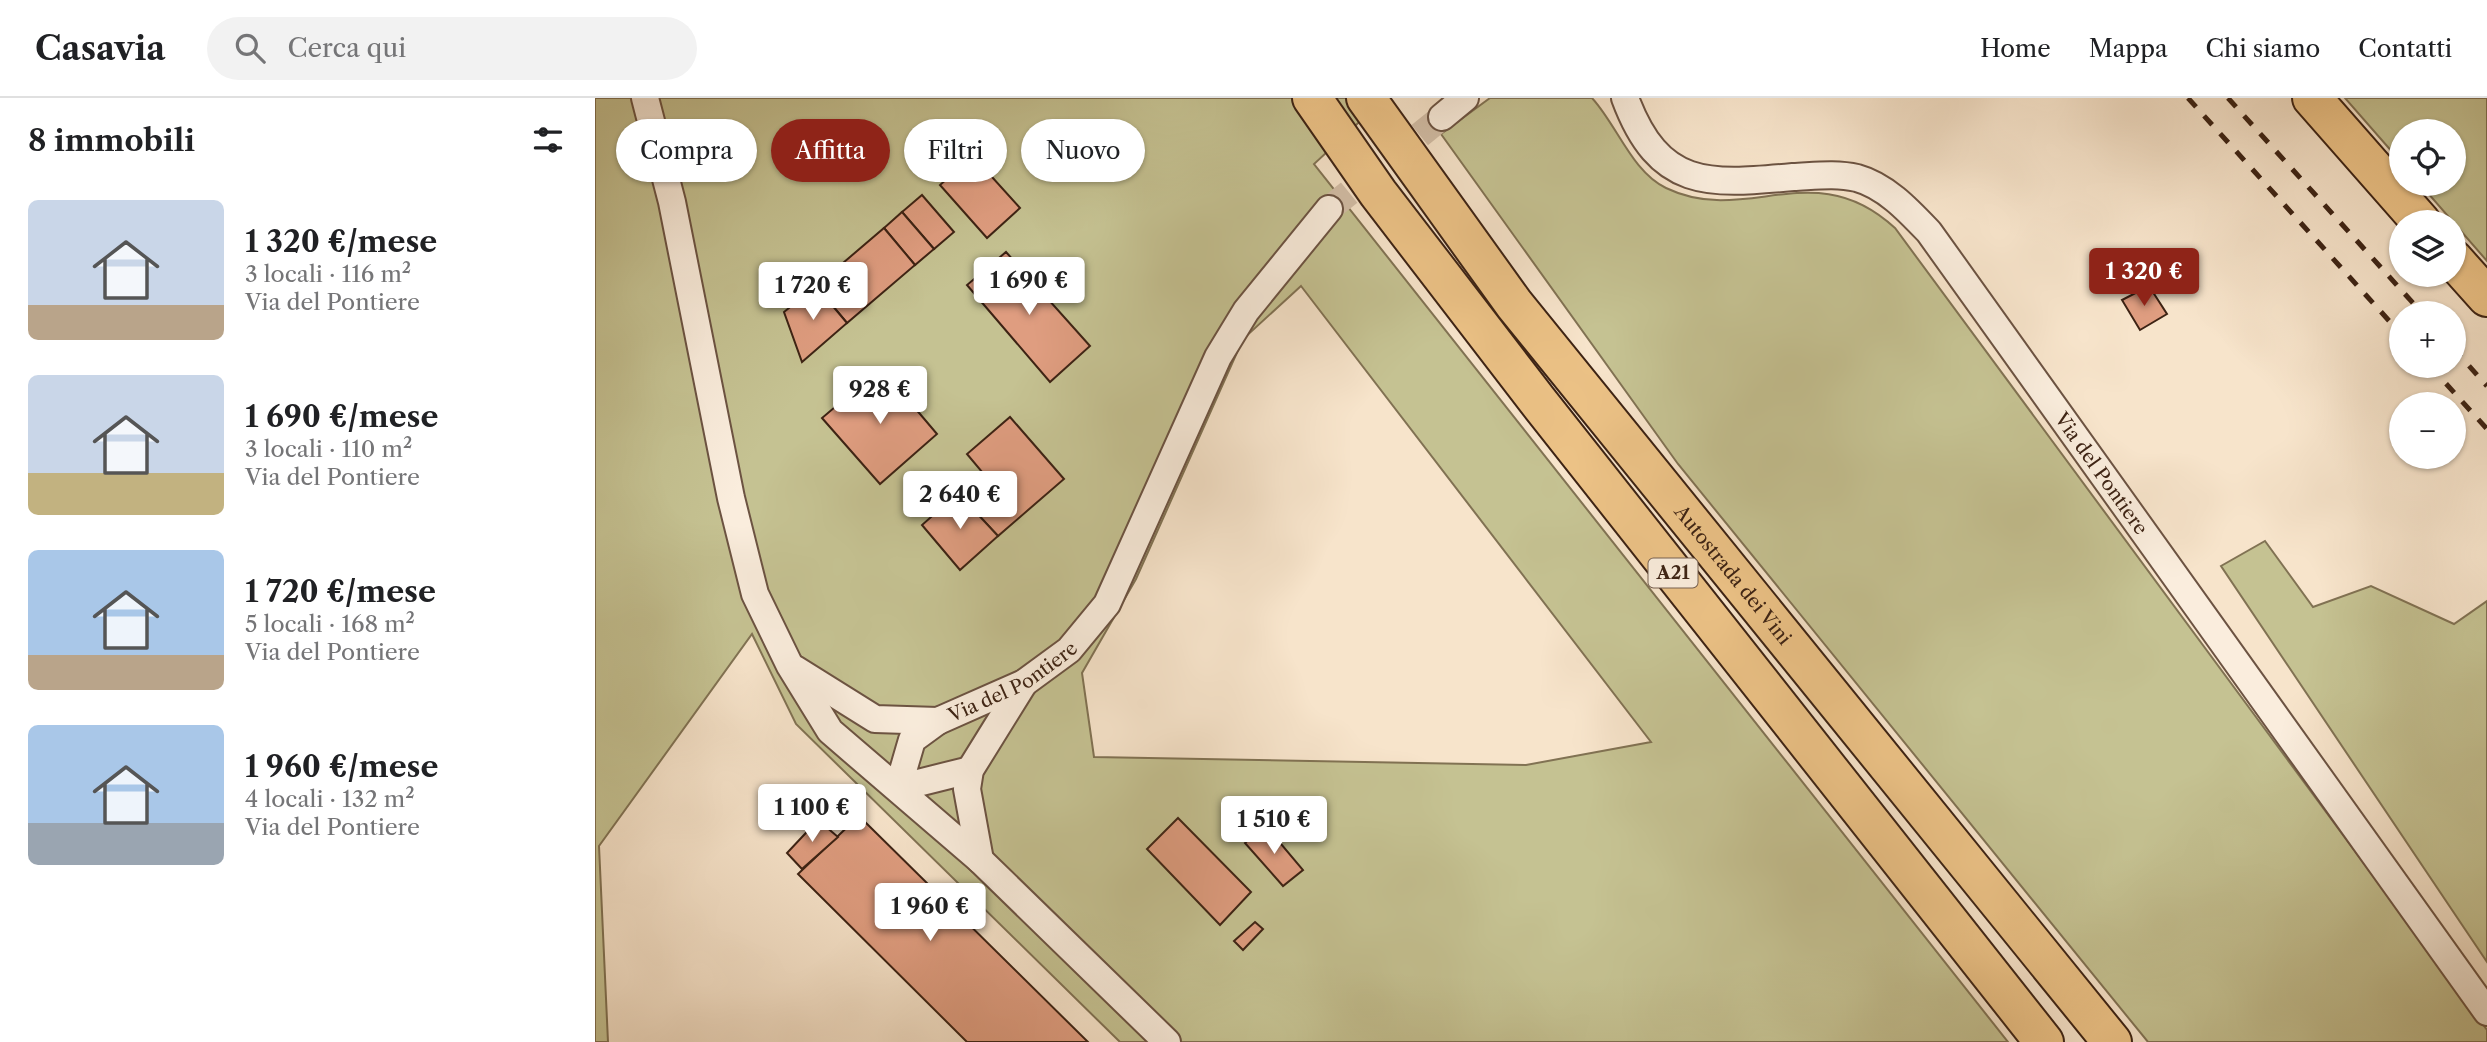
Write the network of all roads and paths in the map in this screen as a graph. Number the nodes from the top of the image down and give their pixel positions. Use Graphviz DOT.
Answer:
graph roads {
  1 [pos="645,98"];
  2 [pos="1312,98"];
  3 [pos="1366,98"];
  4 [pos="1465,98"];
  5 [pos="1625,98"];
  6 [pos="2312,98"];
  7 [pos="1442,117"];
  8 [pos="1329,209"];
  9 [pos="2410,210"];
  10 [pos="2466,274"];
  11 [pos="2487,297"];
  12 [pos="790,666"];
  13 [pos="1024,683"];
  14 [pos="938,721"];
  15 [pos="969,770"];
  16 [pos="898,788"];
  17 [pos="980,860"];
  18 [pos="2487,1012"];
  19 [pos="1167,1042"];
  20 [pos="2044,1042"];
  21 [pos="2112,1042"];
  1 -- 12 [label="street"];
  2 -- 20 [label="main road, A21"];
  3 -- 21 [label="main road, Autostrada dei Vini / A21"];
  4 -- 7 [label="street"];
  5 -- 18 [label="street, Via del Pontiere"];
  6 -- 9 [label="main road"];
  8 -- 13 [label="street, Via del Pontiere"];
  10 -- 11 [label="main road"];
  12 -- 14 [label="street, Via del Pontiere"];
  12 -- 16 [label="street"];
  13 -- 14 [label="street, Via del Pontiere"];
  13 -- 15 [label="street"];
  14 -- 16 [label="street"];
  15 -- 16 [label="street"];
  15 -- 17 [label="street"];
  16 -- 17 [label="street"];
  17 -- 19 [label="street"];
}
